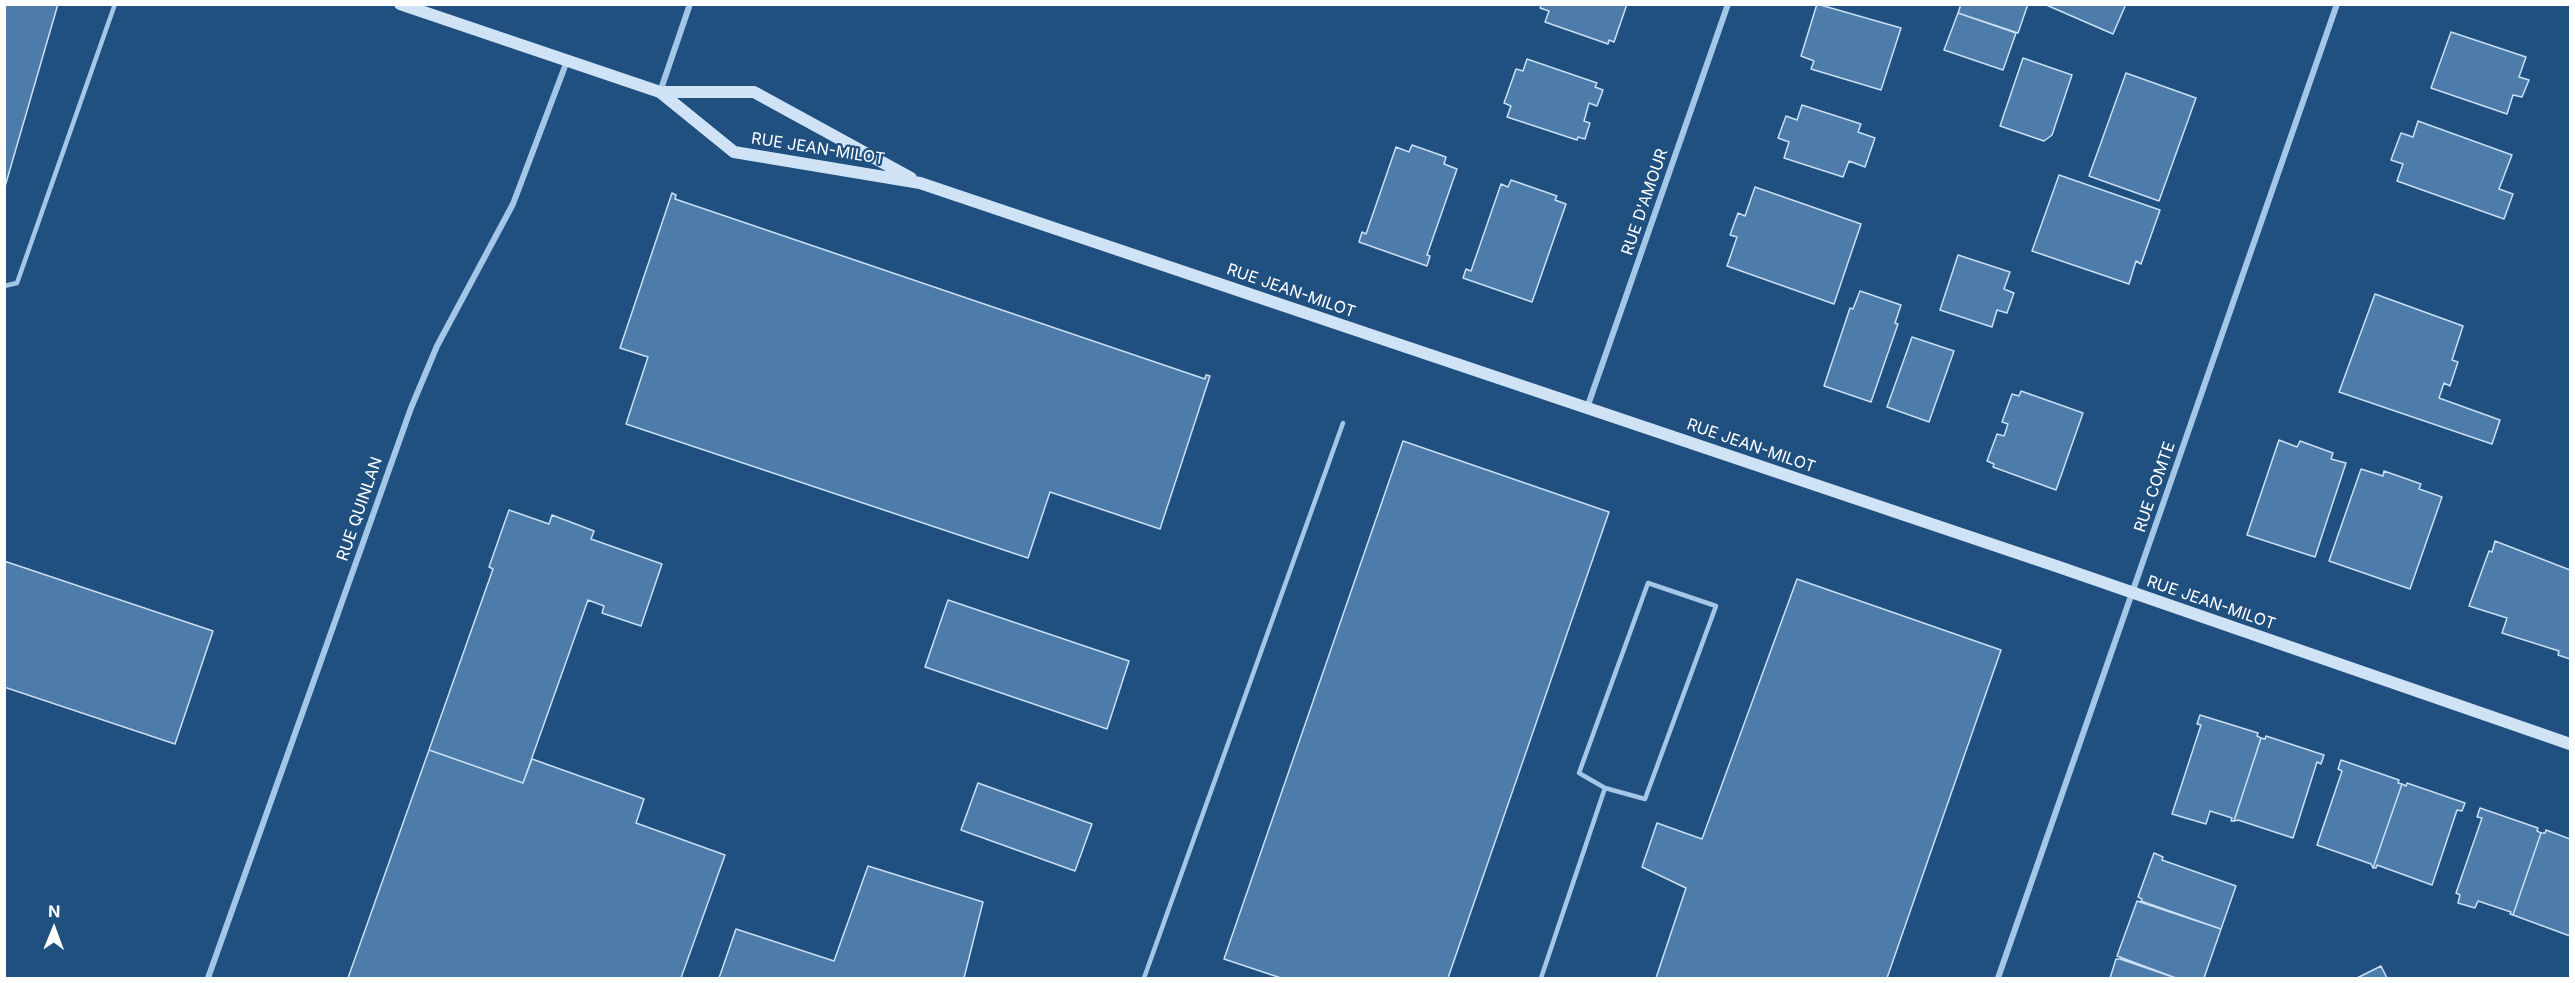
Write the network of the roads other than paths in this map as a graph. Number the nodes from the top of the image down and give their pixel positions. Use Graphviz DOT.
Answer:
graph roads {
  1 [pos="115,4"];
  2 [pos="400,4"];
  3 [pos="690,4"];
  4 [pos="1728,4"];
  5 [pos="2337,4"];
  6 [pos="567,61"];
  7 [pos="660,92"];
  8 [pos="920,183"];
  9 [pos="4,286"];
  10 [pos="1587,408"];
  11 [pos="1343,423"];
  12 [pos="2132,593"];
  13 [pos="2571,744"];
  14 [pos="1605,788"];
  15 [pos="208,978"];
  16 [pos="1144,978"];
  17 [pos="1541,978"];
  18 [pos="1998,978"];
  1 -- 9 [label="lane"];
  2 -- 6 [label="street, RUE JEAN-MILOT"];
  3 -- 7 [label="street"];
  4 -- 10 [label="street, RUE D'AMOUR"];
  5 -- 12 [label="street, RUE COMTE"];
  6 -- 7 [label="street, RUE JEAN-MILOT"];
  6 -- 15 [label="street, RUE QUINLAN"];
  7 -- 8 [label="street, RUE JEAN-MILOT"];
  7 -- 8 [label="street, RUE JEAN-MILOT"];
  8 -- 10 [label="street, RUE JEAN-MILOT"];
  10 -- 12 [label="street, RUE JEAN-MILOT"];
  11 -- 16 [label="lane"];
  12 -- 13 [label="street, RUE JEAN-MILOT"];
  12 -- 18 [label="street, RUE COMTE"];
  14 -- 14 [label="lane"];
  14 -- 17 [label="lane"];
}
